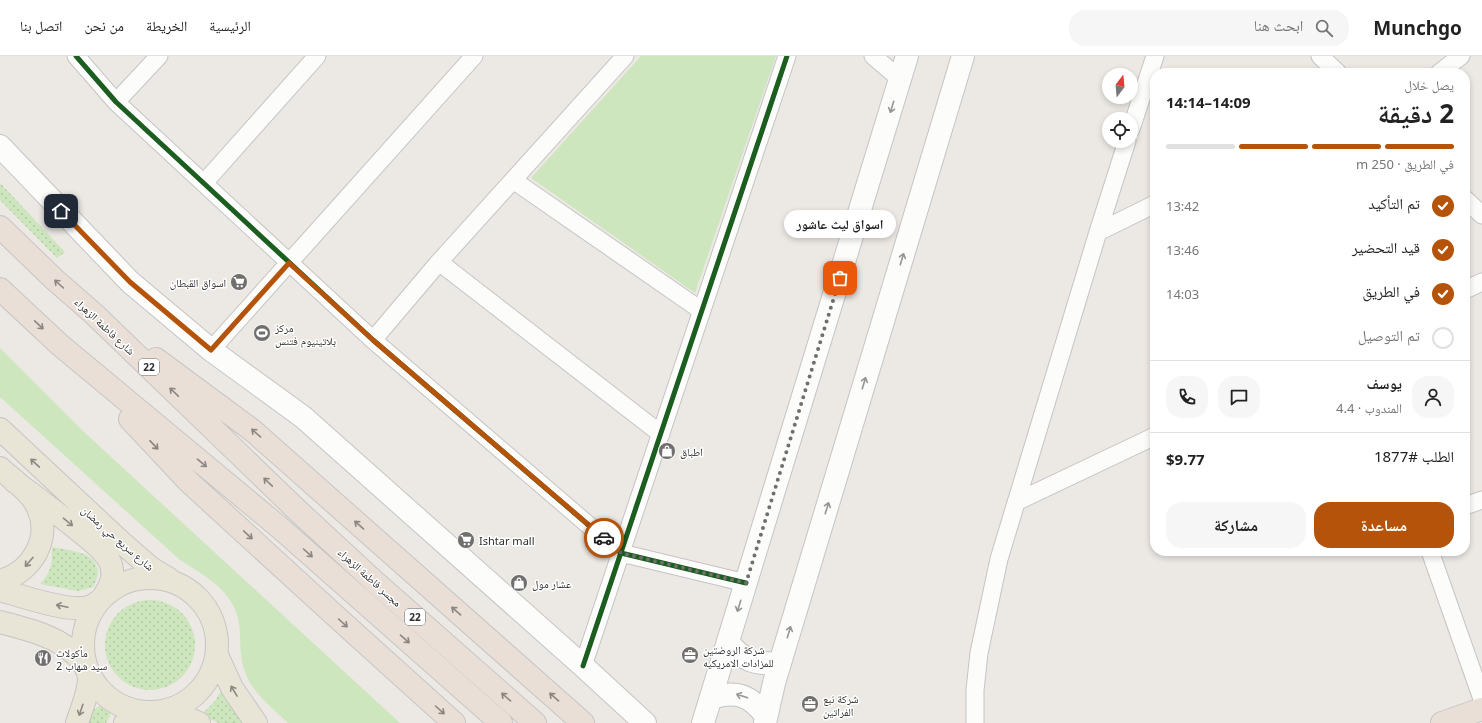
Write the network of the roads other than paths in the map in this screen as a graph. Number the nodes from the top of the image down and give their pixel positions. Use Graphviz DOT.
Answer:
graph roads {
  1 [pos="76,56"];
  2 [pos="159,56"];
  3 [pos="317,56"];
  4 [pos="474,56"];
  5 [pos="624,56"];
  6 [pos="787,56"];
  7 [pos="873,56"];
  8 [pos="907,56"];
  9 [pos="963,56"];
  10 [pos="1155,56"];
  11 [pos="1320,56"];
  12 [pos="1460,56"];
  13 [pos="1151,68"];
  14 [pos="1333,68"];
  15 [pos="1445,68"];
  16 [pos="1150,71"];
  17 [pos="900,79"];
  18 [pos="116,102"];
  19 [pos="1137,112"];
  20 [pos="0,146"];
  21 [pos="1125,148"];
  22 [pos="513,180"];
  23 [pos="204,183"];
  24 [pos="1470,204"];
  25 [pos="1150,206"];
  26 [pos="1482,215"];
  27 [pos="0,227"];
  28 [pos="1098,232"];
  29 [pos="439,262"];
  30 [pos="289,263"];
  31 [pos="1482,282"];
  32 [pos="1470,288"];
  33 [pos="0,289"];
  34 [pos="702,311"];
  35 [pos="94,314"];
  36 [pos="373,340"];
  37 [pos="60,345"];
  38 [pos="211,350"];
  39 [pos="0,429"];
  40 [pos="661,434"];
  41 [pos="1150,438"];
  42 [pos="7,474"];
  43 [pos="1482,500"];
  44 [pos="1016,502"];
  45 [pos="1470,504"];
  46 [pos="296,509"];
  47 [pos="621,553"];
  48 [pos="1432,556"];
  49 [pos="0,580"];
  50 [pos="176,583"];
  51 [pos="746,583"];
  52 [pos="0,590"];
  53 [pos="102,597"];
  54 [pos="0,622"];
  55 [pos="728,642"];
  56 [pos="217,655"];
  57 [pos="780,662"];
  58 [pos="583,666"];
  59 [pos="87,669"];
  60 [pos="711,698"];
  61 [pos="1482,699"];
  62 [pos="1482,709"];
  63 [pos="156,712"];
  64 [pos="765,720"];
  65 [pos="76,723"];
  66 [pos="124,723"];
  67 [pos="200,723"];
  68 [pos="256,723"];
  69 [pos="454,723"];
  70 [pos="501,723"];
  71 [pos="535,723"];
  72 [pos="583,723"];
  73 [pos="645,723"];
  74 [pos="703,723"];
  75 [pos="975,723"];
  76 [pos="1442,723"];
  1 -- 18 [label="street"];
  2 -- 18 [label="street"];
  3 -- 23 [label="street"];
  4 -- 30 [label="street"];
  5 -- 22 [label="street"];
  6 -- 34 [label="street"];
  7 -- 17 [label="street"];
  8 -- 17 [label="main road"];
  57 -- 9 [label="main road, one-way"];
  10 -- 13 [label="street"];
  11 -- 14 [label="street"];
  12 -- 15 [label="street"];
  16 -- 19 [label="street"];
  17 -- 51 [label="main road, one-way"];
  18 -- 23 [label="street"];
  20 -- 38 [label="main road"];
  21 -- 28 [label="street"];
  22 -- 29 [label="street"];
  22 -- 34 [label="street"];
  23 -- 30 [label="street"];
  24 -- 26 [label="street"];
  25 -- 28 [label="street"];
  35 -- 27 [label="highway, شارع فاطمة الزهراء / 22, one-way"];
  28 -- 44 [label="street"];
  29 -- 36 [label="street"];
  29 -- 40 [label="street"];
  30 -- 36 [label="street"];
  30 -- 38 [label="street"];
  31 -- 32 [label="street"];
  33 -- 37 [label="highway, 22, one-way"];
  34 -- 40 [label="street"];
  46 -- 35 [label="highway, شارع فاطمة الزهراء / 22, one-way"];
  72 -- 35 [label="highway, one-way"];
  36 -- 47 [label="street"];
  37 -- 69 [label="highway, one-way"];
  37 -- 70 [label="highway, 22, one-way"];
  38 -- 58 [label="main road"];
  50 -- 39 [label="main road, شارع سريع حي رمضان, one-way"];
  40 -- 47 [label="street"];
  41 -- 44 [label="street"];
  42 -- 49 [label="main road, one-way"];
  42 -- 53 [label="main road, one-way"];
  43 -- 45 [label="street"];
  44 -- 75 [label="street"];
  71 -- 46 [label="highway, مجسر فاطمة الزهراء / 22, one-way"];
  47 -- 51 [label="street"];
  47 -- 58 [label="street"];
  48 -- 61 [label="street"];
  50 -- 53 [label="main road"];
  50 -- 56 [label="main road"];
  51 -- 55 [label="main road, one-way"];
  53 -- 52 [label="main road, one-way"];
  53 -- 59 [label="main road"];
  54 -- 59 [label="main road"];
  55 -- 57 [label="main road"];
  55 -- 60 [label="main road"];
  56 -- 63 [label="main road"];
  68 -- 56 [label="main road, one-way"];
  57 -- 64 [label="main road"];
  58 -- 73 [label="main road"];
  59 -- 63 [label="main road"];
  59 -- 65 [label="main road, one-way"];
  64 -- 60 [label="main road, one-way"];
  60 -- 74 [label="main road"];
  62 -- 76 [label="highway"];
  63 -- 66 [label="main road"];
  63 -- 67 [label="main road"];
}
